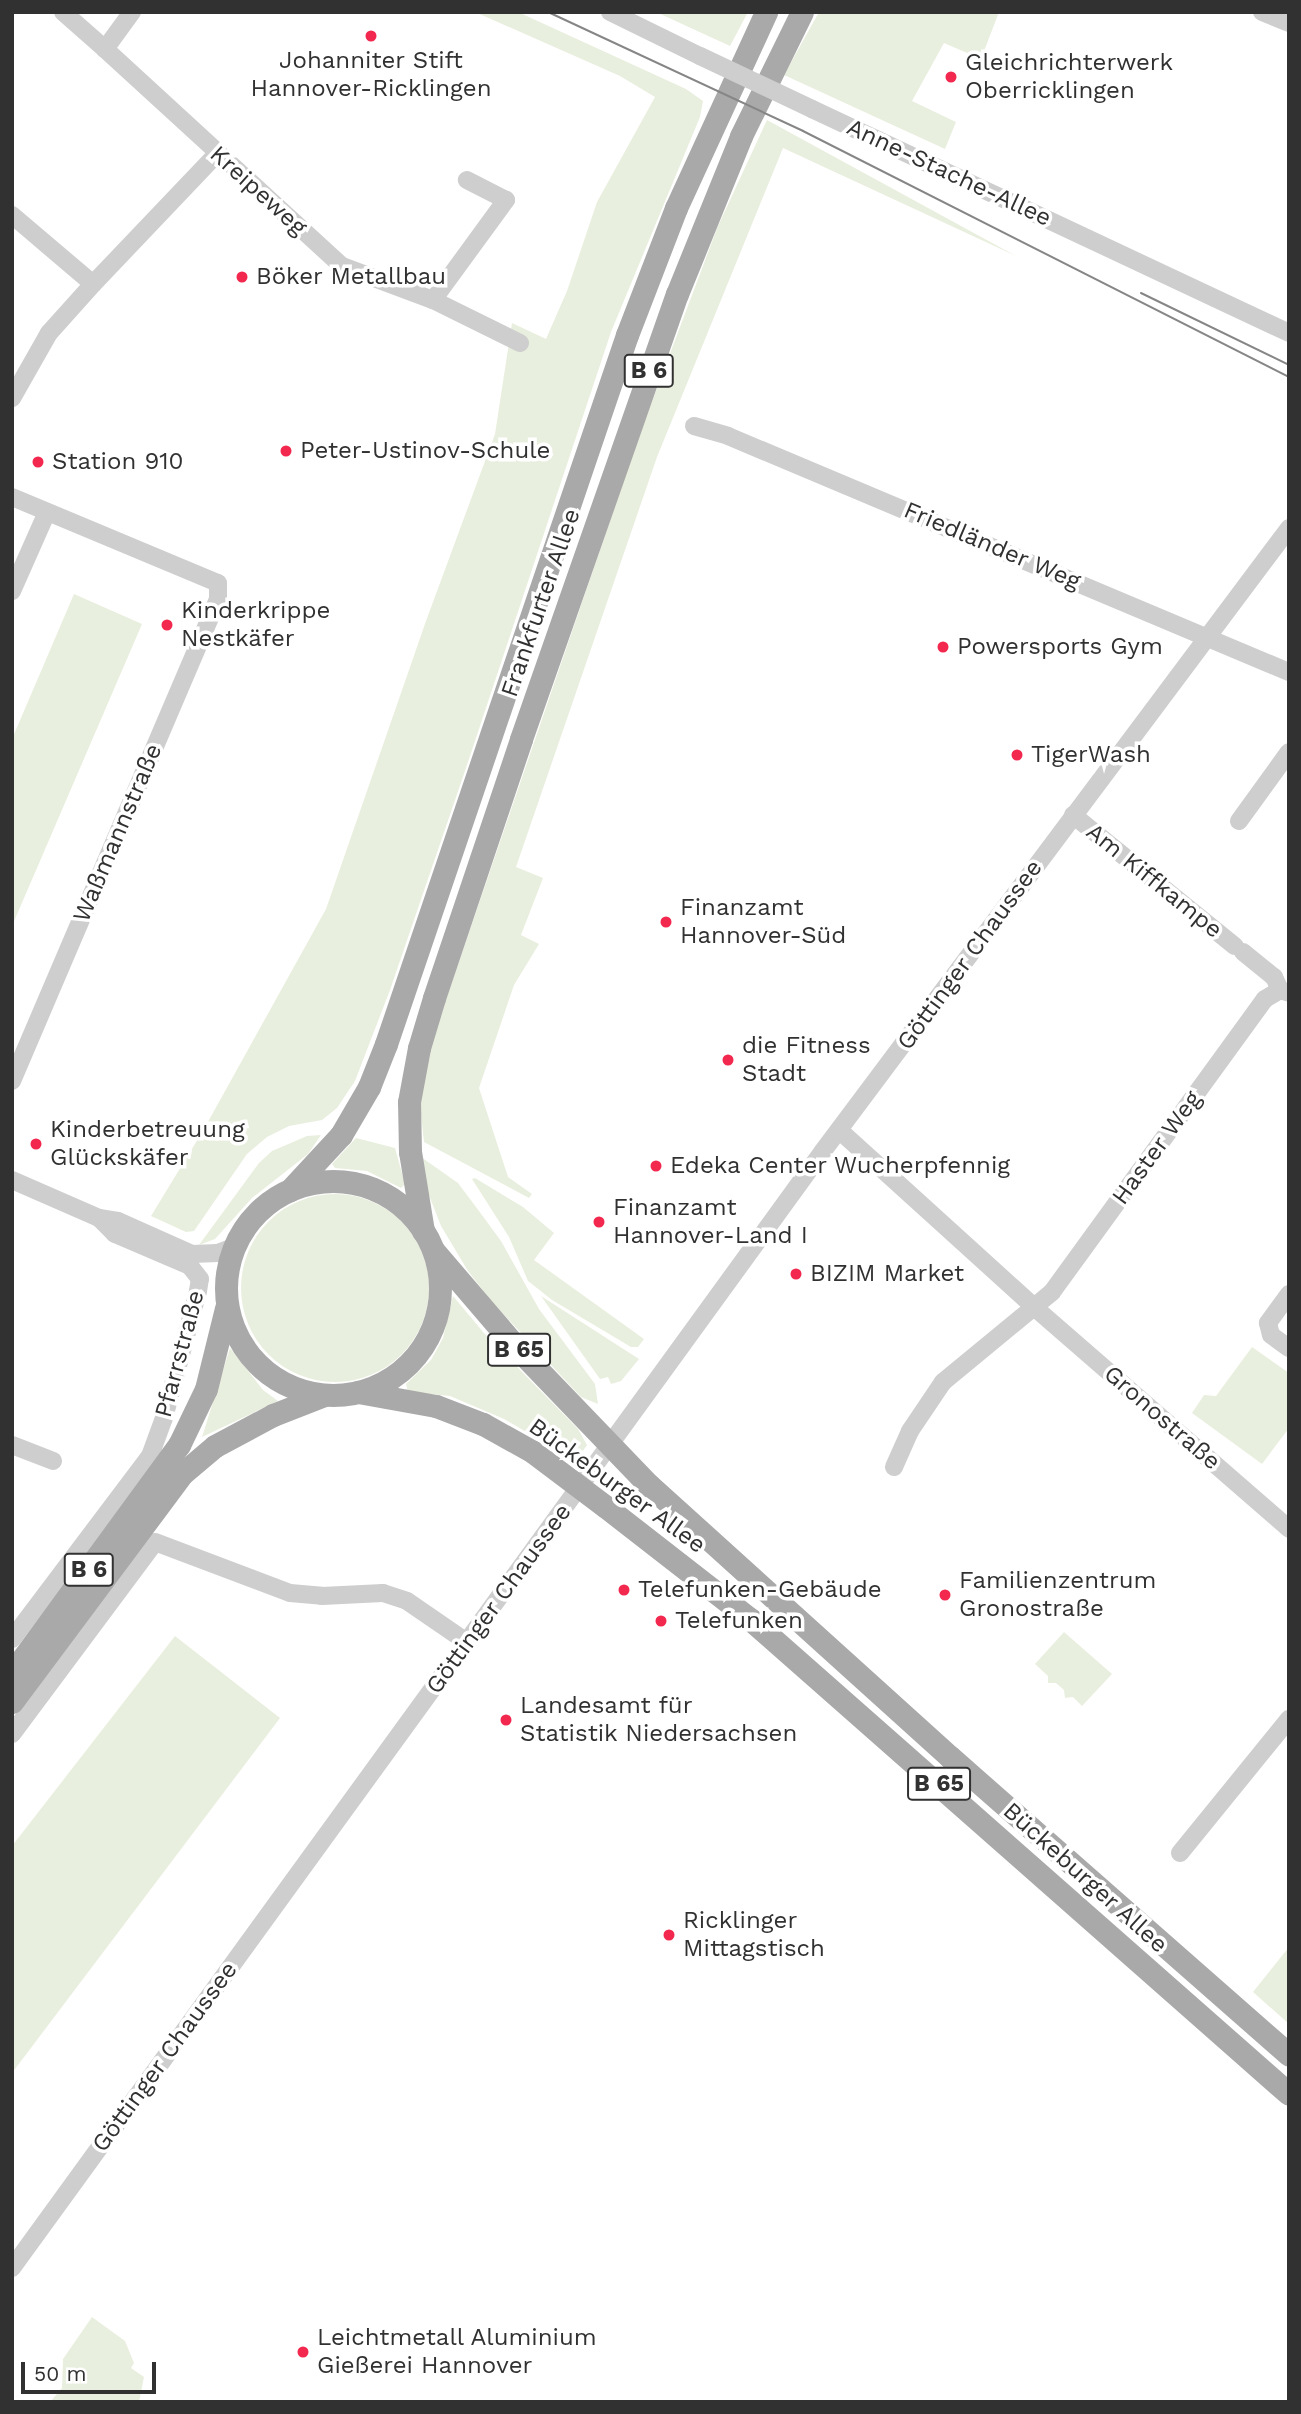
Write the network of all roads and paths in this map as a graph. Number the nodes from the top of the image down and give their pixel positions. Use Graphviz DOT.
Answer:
graph roads {
  1 [pos="63,12"];
  2 [pos="132,12"];
  3 [pos="610,12"];
  4 [pos="766,12"];
  5 [pos="802,12"];
  6 [pos="1262,12"];
  7 [pos="1289,23"];
  8 [pos="105,49"];
  9 [pos="217,154"];
  10 [pos="467,180"];
  11 [pos="12,215"];
  12 [pos="93,284"];
  13 [pos="433,300"];
  14 [pos="1289,333"];
  15 [pos="520,343"];
  16 [pos="12,398"];
  17 [pos="694,426"];
  18 [pos="12,497"];
  19 [pos="47,512"];
  20 [pos="1289,528"];
  21 [pos="12,591"];
  22 [pos="1207,637"];
  23 [pos="1289,672"];
  24 [pos="1289,752"];
  25 [pos="1073,816"];
  26 [pos="1240,821"];
  27 [pos="1284,992"];
  28 [pos="12,1081"];
  29 [pos="839,1130"];
  30 [pos="12,1180"];
  31 [pos="290,1190"];
  32 [pos="99,1218"];
  33 [pos="428,1240"];
  34 [pos="234,1247"];
  35 [pos="1289,1294"];
  36 [pos="227,1305"];
  37 [pos="1034,1307"];
  38 [pos="1289,1348"];
  39 [pos="358,1392"];
  40 [pos="324,1395"];
  41 [pos="610,1445"];
  42 [pos="12,1446"];
  43 [pos="52,1461"];
  44 [pos="894,1466"];
  45 [pos="579,1487"];
  46 [pos="137,1489"];
  47 [pos="1289,1530"];
  48 [pos="150,1532"];
  49 [pos="12,1639"];
  50 [pos="468,1643"];
  51 [pos="12,1673"];
  52 [pos="12,1702"];
  53 [pos="1289,1719"];
  54 [pos="12,1734"];
  55 [pos="1180,1853"];
  56 [pos="1289,2055"];
  57 [pos="1289,2094"];
  58 [pos="12,2268"];
  1 -- 8 [label="street, Kreipeweg"];
  2 -- 8 [label="street"];
  3 -- 14 [label="street, Anne-Stache-Allee, bridge"];
  4 -- 31 [label="main road, Frankfurter Allee / B 6"];
  5 -- 33 [label="main road, Frankfurter Allee / B 6"];
  6 -- 7 [label="street"];
  8 -- 9 [label="street, Kreipeweg"];
  9 -- 12 [label="street"];
  9 -- 13 [label="street, Kreipeweg"];
  10 -- 13 [label="street"];
  11 -- 12 [label="street"];
  12 -- 16 [label="street"];
  13 -- 15 [label="street, Kreipeweg"];
  17 -- 22 [label="street, Friedländer Weg"];
  18 -- 19 [label="street"];
  19 -- 21 [label="street"];
  19 -- 28 [label="street, Waßmannstraße"];
  20 -- 22 [label="street, Göttinger Chaussee"];
  22 -- 23 [label="street, Friedländer Weg"];
  22 -- 25 [label="street, Göttinger Chaussee"];
  24 -- 26 [label="street"];
  25 -- 27 [label="street, Am Kiffkampe"];
  25 -- 29 [label="street, Göttinger Chaussee"];
  27 -- 37 [label="street, Haster Weg"];
  29 -- 37 [label="street, Gronostraße"];
  29 -- 41 [label="street, Göttinger Chaussee"];
  30 -- 32 [label="street, Pfarrstraße"];
  31 -- 33 [label="main road, B 6"];
  31 -- 34 [label="main road, B 6"];
  32 -- 34 [label="street, Pfarrstraße"];
  32 -- 46 [label="street, Pfarrstraße"];
  33 -- 39 [label="main road, B 6"];
  33 -- 41 [label="main road, Bückeburger Allee / B 65"];
  34 -- 36 [label="main road, B 6"];
  35 -- 38 [label="street"];
  36 -- 40 [label="main road, B 6"];
  36 -- 46 [label="main road, B 6"];
  37 -- 44 [label="street"];
  37 -- 47 [label="street, Gronostraße"];
  39 -- 40 [label="main road, B 6"];
  39 -- 45 [label="main road, Bückeburger Allee / B 65"];
  40 -- 48 [label="main road, B 6"];
  41 -- 45 [label="street, Göttinger Chaussee"];
  41 -- 56 [label="main road, Bückeburger Allee / B 65"];
  42 -- 43 [label="street"];
  45 -- 50 [label="street, Göttinger Chaussee"];
  45 -- 57 [label="main road, Bückeburger Allee / B 65"];
  46 -- 49 [label="street"];
  46 -- 51 [label="main road, B 6"];
  48 -- 50 [label="street"];
  48 -- 52 [label="main road, B 6"];
  48 -- 54 [label="street"];
  50 -- 58 [label="street, Göttinger Chaussee"];
  53 -- 55 [label="street"];
}
